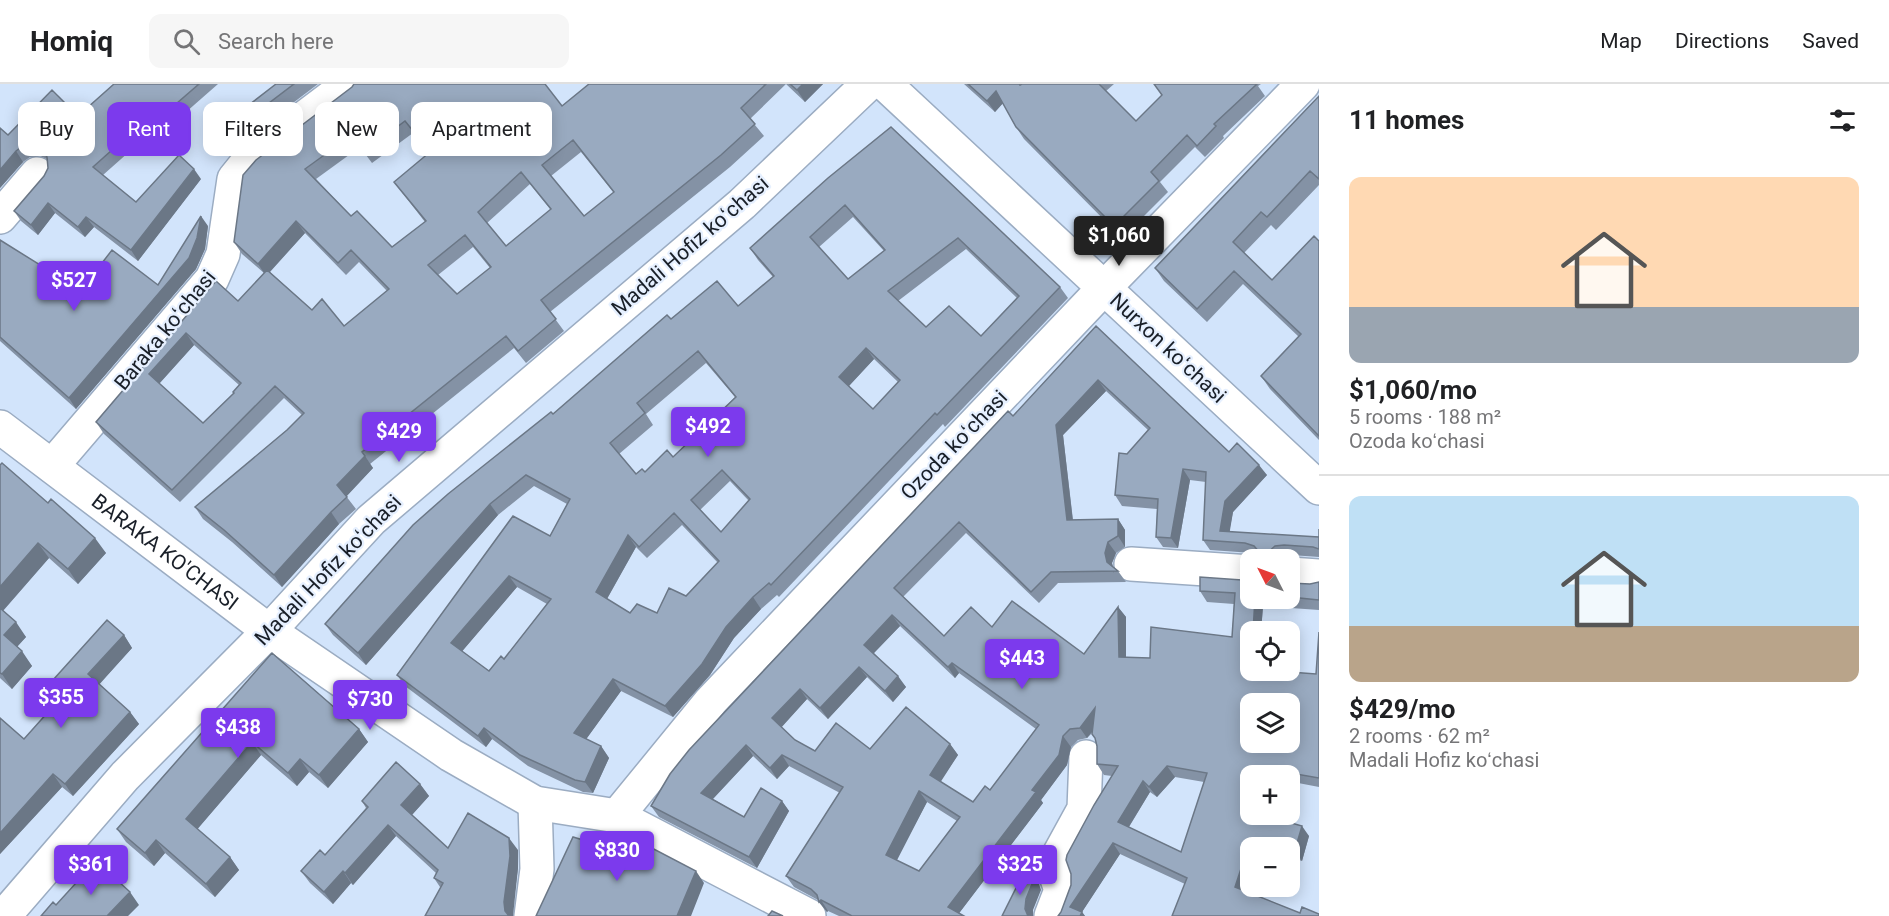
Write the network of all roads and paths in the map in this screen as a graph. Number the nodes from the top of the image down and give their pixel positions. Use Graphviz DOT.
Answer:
graph roads {
  1 [pos="350,84"];
  2 [pos="868,84"];
  3 [pos="885,84"];
  4 [pos="1303,84"];
  5 [pos="37,174"];
  6 [pos="0,217"];
  7 [pos="1104,288"];
  8 [pos="0,427"];
  9 [pos="52,466"];
  10 [pos="1319,488"];
  11 [pos="1131,564"];
  12 [pos="1240,571"];
  13 [pos="1300,575"];
  14 [pos="1319,576"];
  15 [pos="268,631"];
  16 [pos="1086,757"];
  17 [pos="535,803"];
  18 [pos="617,816"];
  19 [pos="3,913"];
  20 [pos="531,916"];
  21 [pos="809,916"];
  22 [pos="1051,916"];
  1 -- 9 [label="street, Baraka koʻchasi"];
  2 -- 15 [label="street, Madali Hofiz koʻchasi"];
  3 -- 7 [label="street, Nurxon koʻchasi"];
  4 -- 7 [label="street, Ozoda koʻchasi"];
  5 -- 6 [label="street"];
  7 -- 10 [label="street, Nurxon koʻchasi"];
  7 -- 18 [label="street, Ozoda koʻchasi"];
  8 -- 9 [label="street, BARAKA KO'CHASI"];
  9 -- 15 [label="street, BARAKA KO'CHASI"];
  11 -- 12 [label="street"];
  13 -- 14 [label="street"];
  15 -- 17 [label="street, BARAKA KO'CHASI"];
  15 -- 19 [label="street, Madali Hofiz koʻchasi"];
  16 -- 22 [label="street"];
  17 -- 18 [label="street, BARAKA KO'CHASI"];
  17 -- 20 [label="street"];
  18 -- 21 [label="street, BARAKA KO'CHASI"];
}
